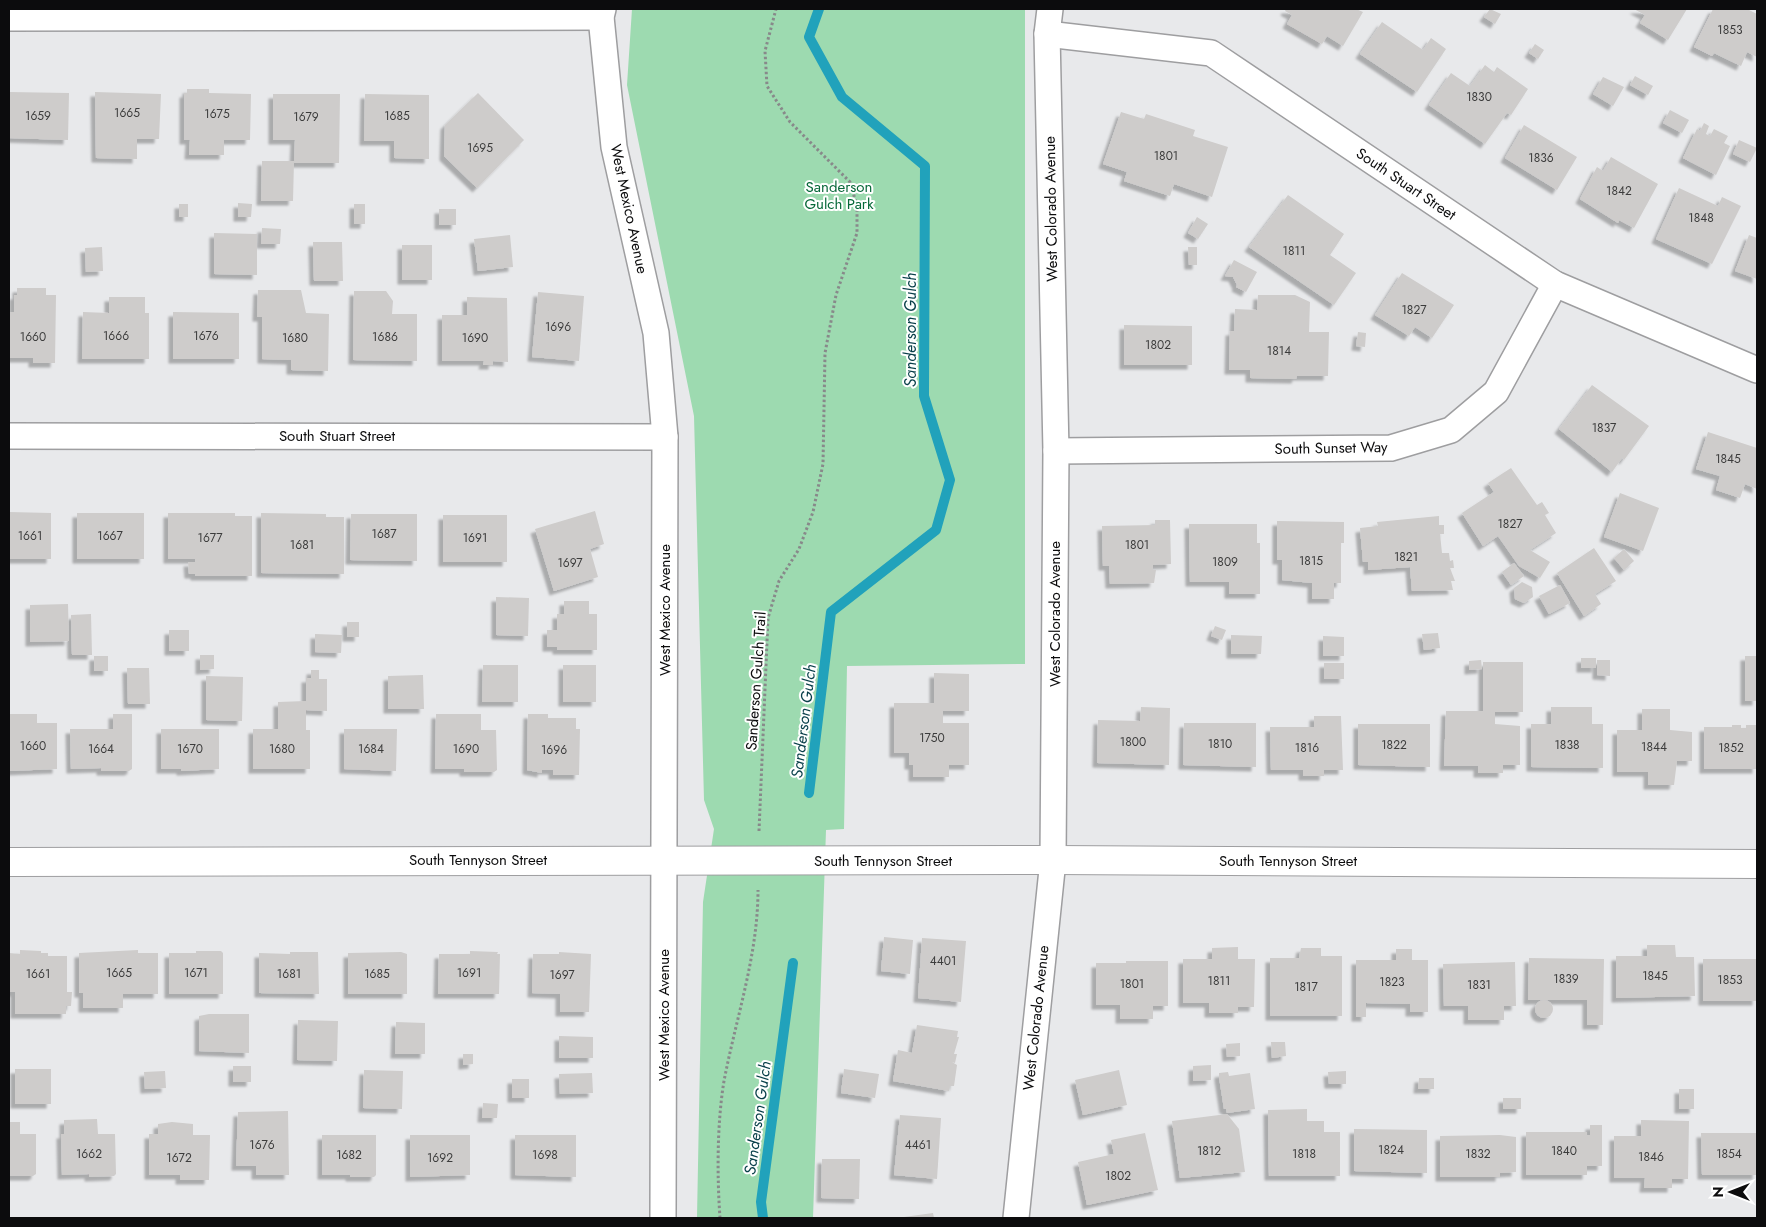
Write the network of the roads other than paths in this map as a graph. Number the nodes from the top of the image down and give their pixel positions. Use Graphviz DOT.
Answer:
graph roads {
  1 [pos="1050,9"];
  2 [pos="602,13"];
  3 [pos="9,18"];
  4 [pos="1047,34"];
  5 [pos="1555,284"];
  6 [pos="1757,370"];
  7 [pos="9,436"];
  8 [pos="665,437"];
  9 [pos="1056,452"];
  10 [pos="665,860"];
  11 [pos="1053,860"];
  12 [pos="9,862"];
  13 [pos="1757,864"];
  14 [pos="662,1218"];
  15 [pos="1016,1218"];
  1 -- 4 [label="street, West Colorado Avenue"];
  2 -- 3 [label="street"];
  2 -- 8 [label="street, West Mexico Avenue"];
  4 -- 5 [label="street, South Stuart Street"];
  4 -- 9 [label="street, West Colorado Avenue"];
  5 -- 6 [label="street, South Stuart Street"];
  5 -- 9 [label="street, South Sunset Way"];
  7 -- 8 [label="street, South Stuart Street"];
  8 -- 10 [label="street, West Mexico Avenue"];
  9 -- 11 [label="street, West Colorado Avenue"];
  10 -- 11 [label="street, South Tennyson Street"];
  10 -- 12 [label="street, South Tennyson Street"];
  10 -- 14 [label="street, West Mexico Avenue"];
  11 -- 13 [label="street, South Tennyson Street"];
  11 -- 15 [label="street, West Colorado Avenue"];
}
